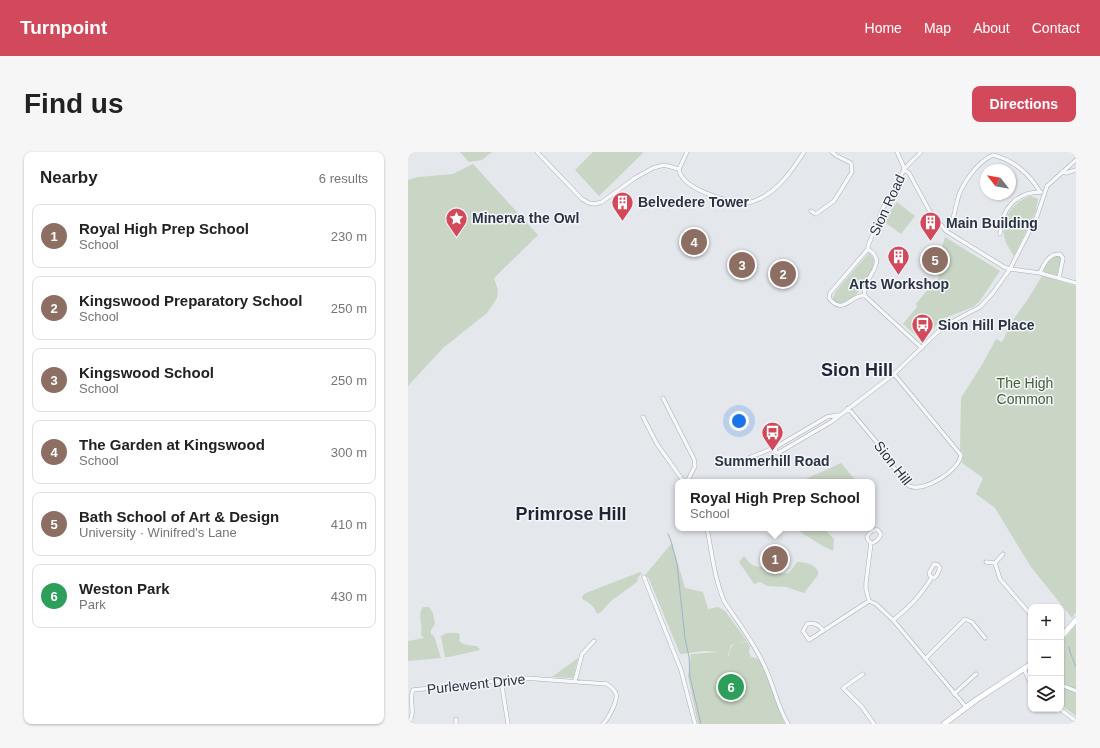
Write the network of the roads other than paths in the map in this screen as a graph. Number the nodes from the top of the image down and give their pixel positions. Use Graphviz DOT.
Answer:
graph roads {
  1 [pos="537,152"];
  2 [pos="688,152"];
  3 [pos="804,152"];
  4 [pos="832,152"];
  5 [pos="897,152"];
  6 [pos="921,152"];
  7 [pos="1076,160"];
  8 [pos="679,170"];
  9 [pos="904,170"];
  10 [pos="1076,170"];
  11 [pos="1062,172"];
  12 [pos="1042,192"];
  13 [pos="811,211"];
  14 [pos="946,231"];
  15 [pos="1000,234"];
  16 [pos="868,249"];
  17 [pos="1011,269"];
  18 [pos="1040,273"];
  19 [pos="1059,278"];
  20 [pos="1076,283"];
  21 [pos="865,296"];
  22 [pos="922,348"];
  23 [pos="894,374"];
  24 [pos="663,398"];
  25 [pos="848,408"];
  26 [pos="643,417"];
  27 [pos="741,461"];
  28 [pos="682,479"];
  29 [pos="688,479"];
  30 [pos="707,531"];
  31 [pos="871,542"];
  32 [pos="1003,554"];
  33 [pos="986,562"];
  34 [pos="995,563"];
  35 [pos="644,577"];
  36 [pos="932,577"];
  37 [pos="869,601"];
  38 [pos="1028,612"];
  39 [pos="892,620"];
  40 [pos="1076,620"];
  41 [pos="824,630"];
  42 [pos="1064,634"];
  43 [pos="986,638"];
  44 [pos="594,640"];
  45 [pos="925,659"];
  46 [pos="1028,666"];
  47 [pos="1024,669"];
  48 [pos="863,674"];
  49 [pos="976,674"];
  50 [pos="1028,674"];
  51 [pos="501,680"];
  52 [pos="575,681"];
  53 [pos="1064,687"];
  54 [pos="1076,691"];
  55 [pos="954,694"];
  56 [pos="966,707"];
  57 [pos="1064,712"];
  58 [pos="456,719"];
  59 [pos="1076,721"];
  60 [pos="951,722"];
  61 [pos="408,724"];
  62 [pos="456,724"];
  63 [pos="508,724"];
  64 [pos="603,724"];
  65 [pos="695,724"];
  66 [pos="788,724"];
  67 [pos="874,724"];
  68 [pos="944,724"];
  1 -- 8 [label="street"];
  2 -- 8 [label="street"];
  3 -- 8 [label="street"];
  4 -- 13 [label="street"];
  5 -- 9 [label="street, Sion Road"];
  6 -- 9 [label="street"];
  7 -- 11 [label="street"];
  9 -- 14 [label="street"];
  9 -- 16 [label="street, Sion Road"];
  10 -- 11 [label="street"];
  11 -- 12 [label="street"];
  12 -- 14 [label="street"];
  12 -- 15 [label="street"];
  12 -- 17 [label="street"];
  14 -- 17 [label="street"];
  16 -- 21 [label="street, Sion Road"];
  16 -- 21 [label="street"];
  17 -- 18 [label="street"];
  17 -- 22 [label="street"];
  18 -- 19 [label="street"];
  18 -- 19 [label="street"];
  19 -- 20 [label="street"];
  21 -- 22 [label="street"];
  22 -- 23 [label="street"];
  23 -- 25 [label="street"];
  23 -- 25 [label="street, Sion Hill"];
  24 -- 29 [label="street"];
  25 -- 27 [label="street"];
  26 -- 28 [label="street"];
  30 -- 66 [label="street"];
  31 -- 37 [label="street"];
  32 -- 34 [label="street"];
  33 -- 34 [label="street"];
  34 -- 38 [label="street"];
  35 -- 65 [label="street"];
  36 -- 39 [label="street"];
  37 -- 39 [label="street"];
  37 -- 41 [label="street"];
  39 -- 45 [label="street"];
  40 -- 42 [label="street"];
  41 -- 41 [label="street"];
  43 -- 45 [label="street"];
  44 -- 52 [label="street"];
  45 -- 55 [label="street"];
  46 -- 47 [label="street"];
  47 -- 50 [label="street"];
  47 -- 56 [label="street"];
  48 -- 67 [label="street"];
  49 -- 55 [label="street"];
  51 -- 52 [label="street, Purlewent Drive"];
  51 -- 61 [label="street, Purlewent Drive"];
  51 -- 63 [label="street"];
  52 -- 64 [label="street, Purlewent Drive"];
  53 -- 54 [label="street"];
  55 -- 56 [label="street"];
  56 -- 60 [label="street"];
  57 -- 59 [label="street"];
  58 -- 62 [label="street"];
  60 -- 68 [label="street"];
}
